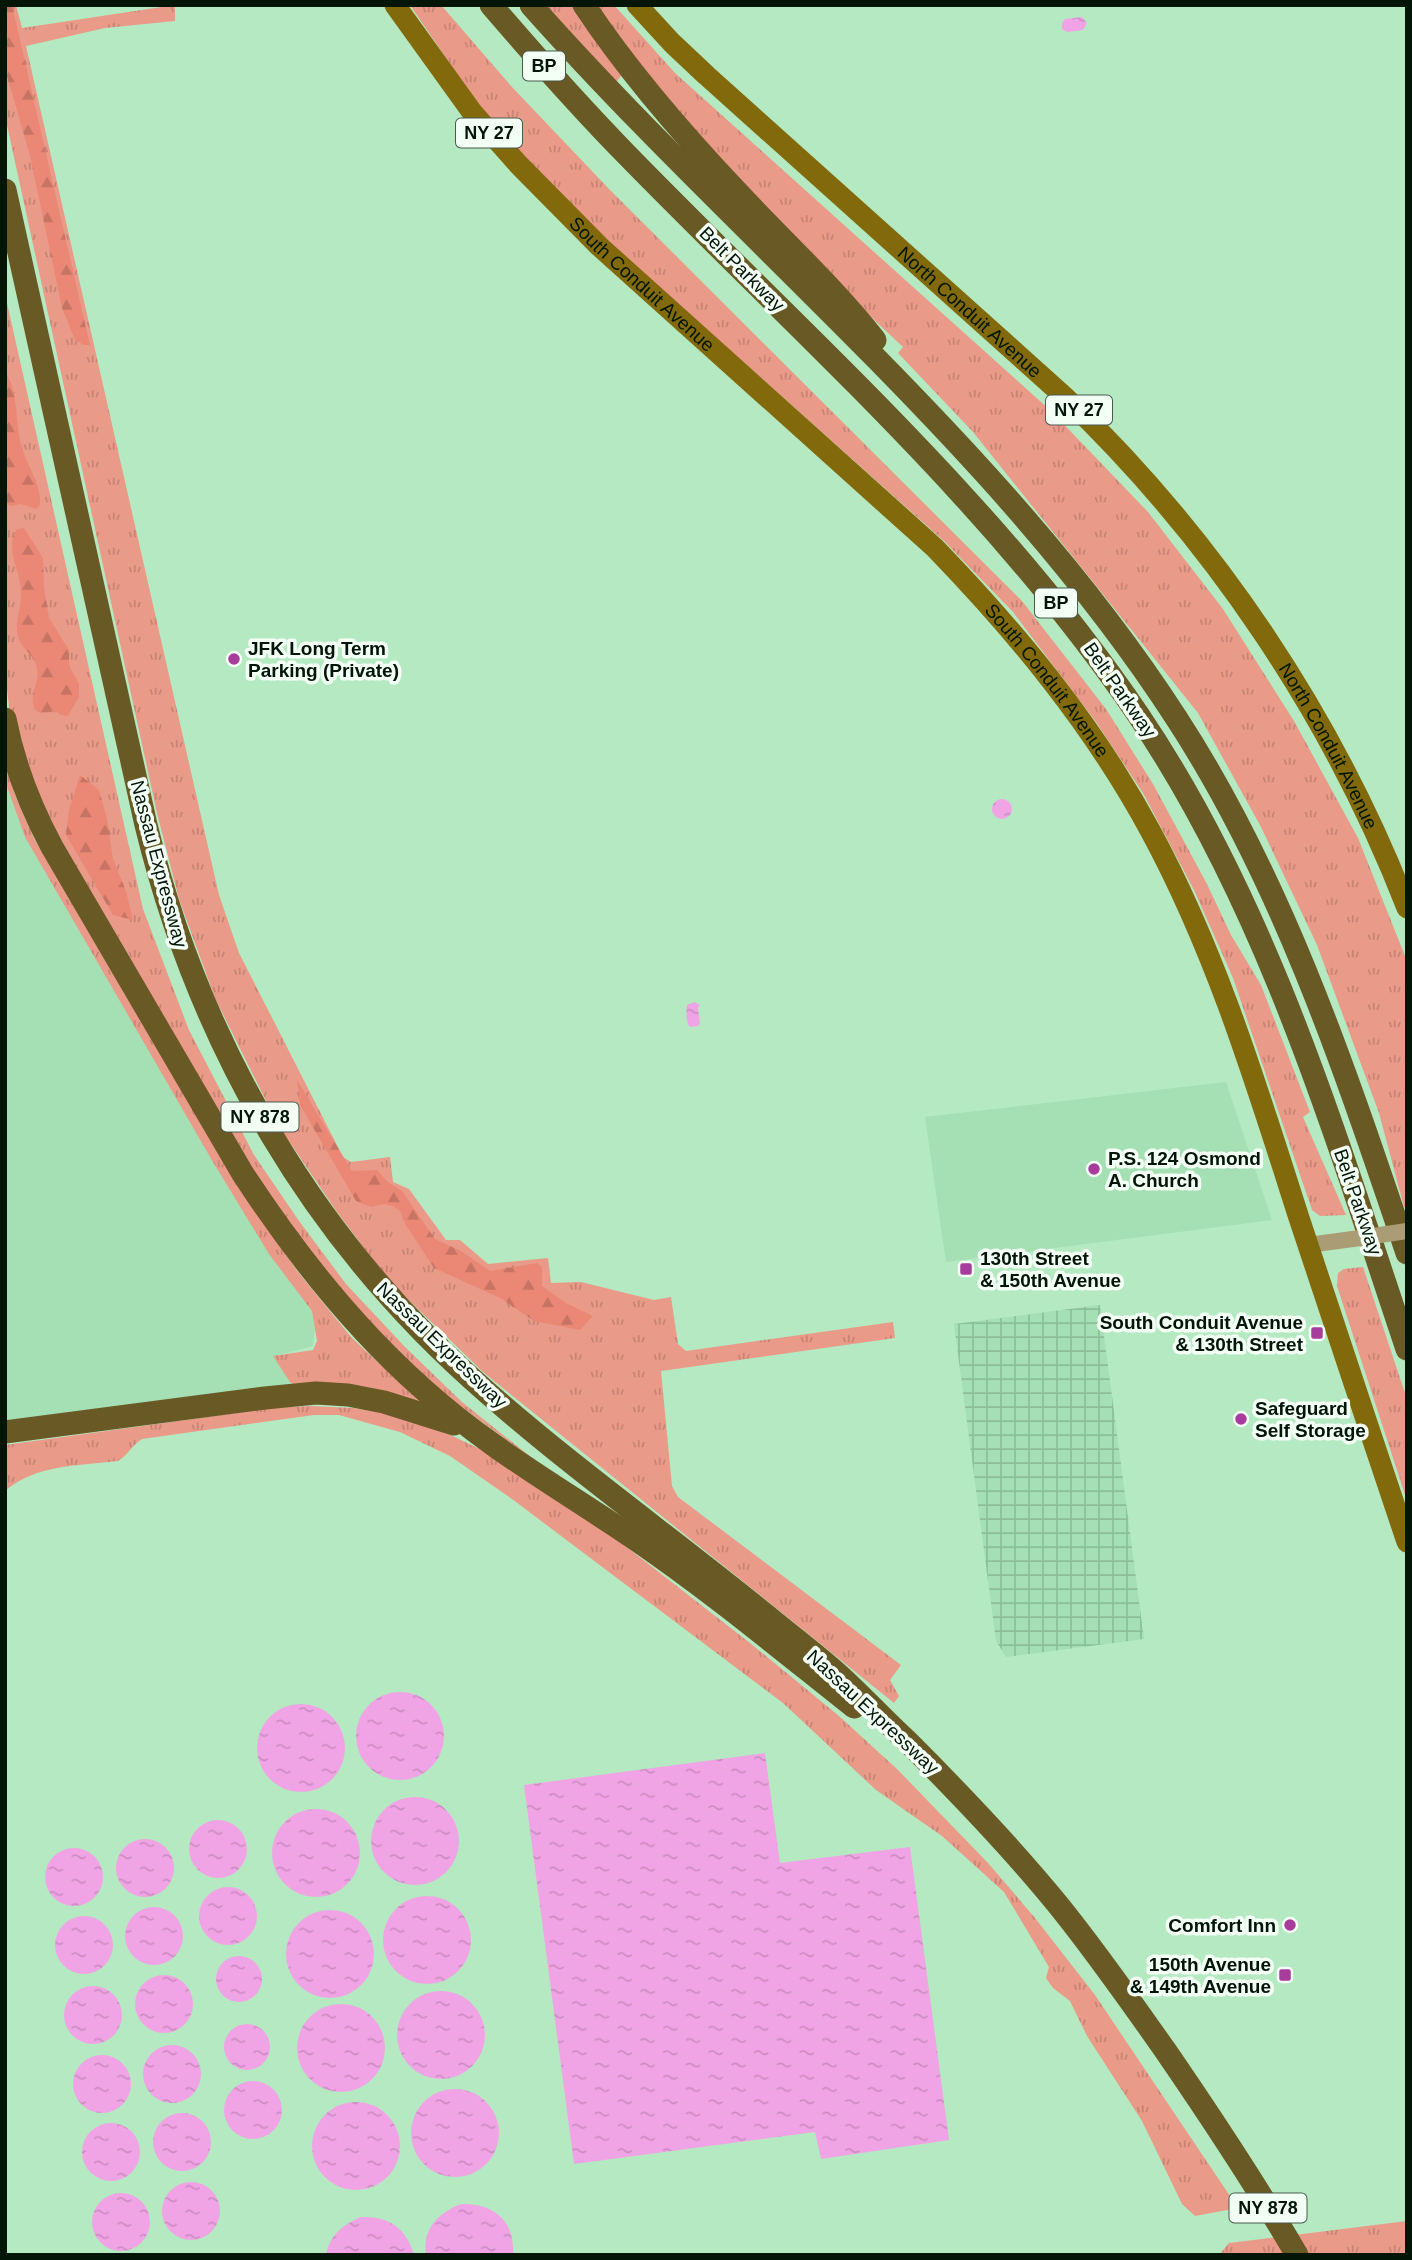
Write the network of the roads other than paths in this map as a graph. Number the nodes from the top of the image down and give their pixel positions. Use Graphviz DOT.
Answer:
graph roads {
  1 [pos="396,5"];
  2 [pos="531,5"];
  3 [pos="583,5"];
  4 [pos="637,5"];
  5 [pos="494,11"];
  6 [pos="5,190"];
  7 [pos="964,452"];
  8 [pos="5,719"];
  9 [pos="1407,908"];
  10 [pos="1407,1231"];
  11 [pos="1308,1245"];
  12 [pos="1407,1253"];
  13 [pos="1407,1349"];
  14 [pos="5,1432"];
  15 [pos="475,1433"];
  16 [pos="1407,1542"];
  17 [pos="949,1783"];
  18 [pos="1297,2255"];
  1 -- 11 [label="main road, South Conduit Avenue / NY 27"];
  2 -- 7 [label="highway, Belt Parkway / BP"];
  3 -- 7 [label="highway"];
  4 -- 9 [label="main road, North Conduit Avenue / NY 27"];
  5 -- 13 [label="highway, Belt Parkway / BP"];
  6 -- 17 [label="highway, Nassau Expressway / NY 878"];
  7 -- 12 [label="highway, Belt Parkway / BP"];
  8 -- 15 [label="highway"];
  10 -- 11 [label="street, bridge"];
  11 -- 16 [label="main road, South Conduit Avenue / NY 27"];
  14 -- 15 [label="highway"];
  15 -- 17 [label="highway"];
  17 -- 18 [label="highway, Nassau Expressway / NY 878"];
}
